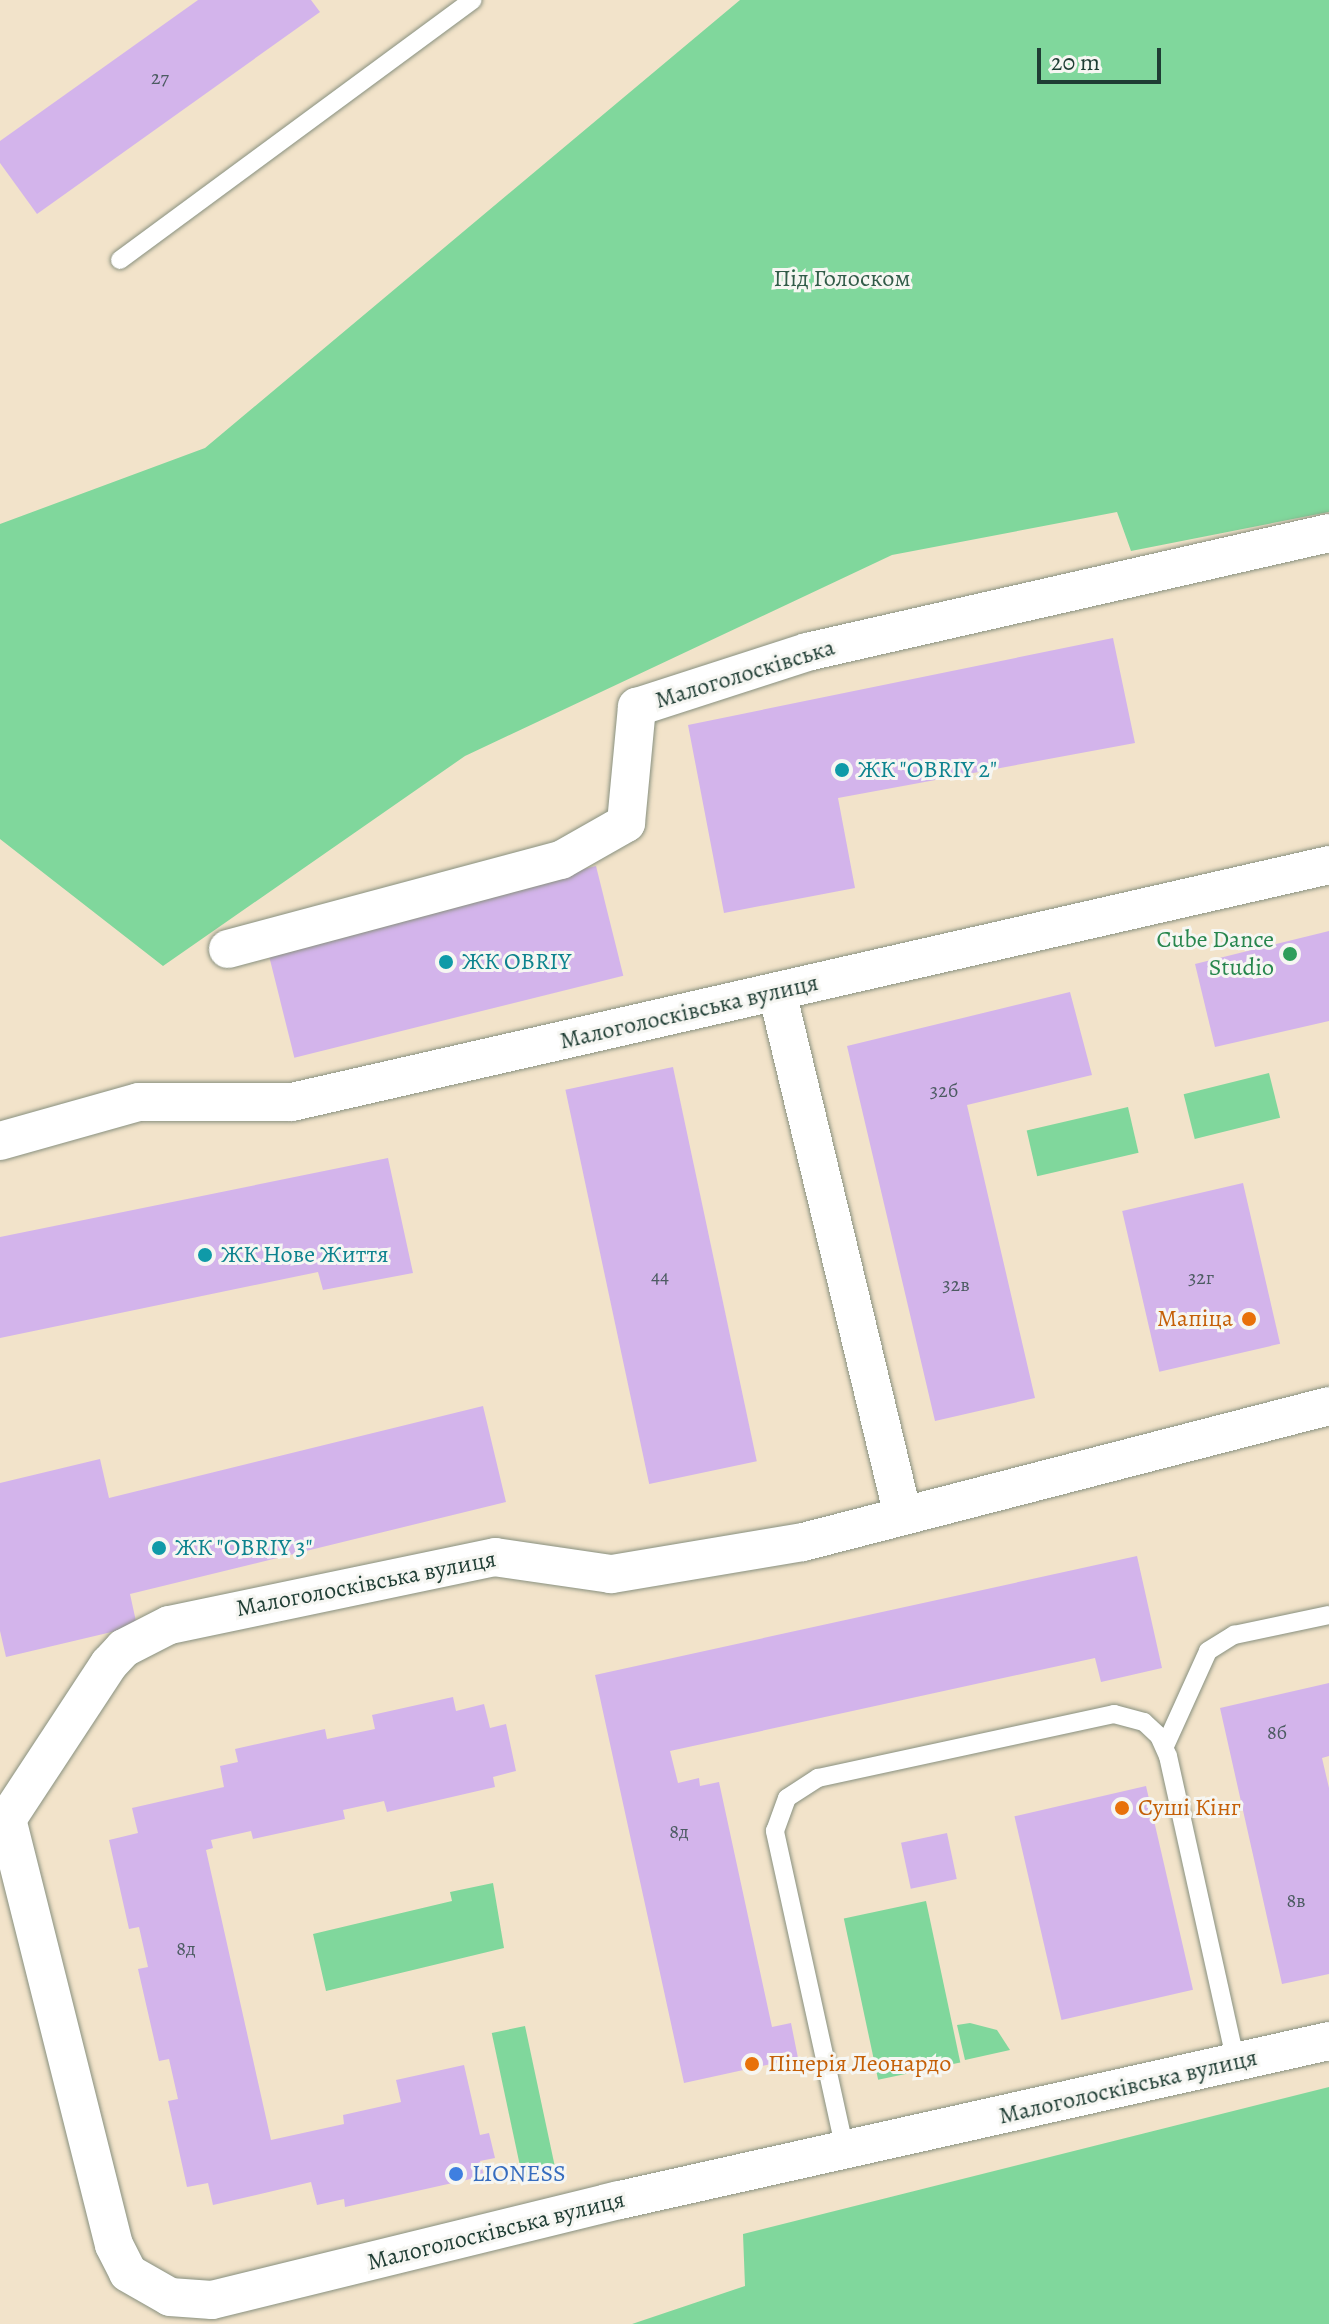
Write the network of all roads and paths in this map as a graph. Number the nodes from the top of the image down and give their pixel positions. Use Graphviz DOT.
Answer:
graph roads {
  1 [pos="473,0"];
  2 [pos="120,260"];
  3 [pos="1329,533"];
  4 [pos="1329,865"];
  5 [pos="228,949"];
  6 [pos="777,992"];
  7 [pos="0,1141"];
  8 [pos="1329,1406"];
  9 [pos="903,1516"];
  10 [pos="1329,1615"];
  11 [pos="1165,1746"];
  12 [pos="2,1808"];
  13 [pos="1329,2041"];
  14 [pos="1236,2062"];
  15 [pos="845,2150"];
  1 -- 2 [label="lane"];
  3 -- 5 [label="street, Малоголосківська"];
  4 -- 6 [label="street, Малоголосківська вулиця"];
  6 -- 7 [label="street, Малоголосківська вулиця"];
  6 -- 9 [label="street"];
  8 -- 9 [label="street, Малоголосківська вулиця"];
  9 -- 12 [label="street, Малоголосківська вулиця"];
  10 -- 11 [label="lane"];
  11 -- 14 [label="lane"];
  11 -- 15 [label="lane"];
  12 -- 15 [label="street, Малоголосківська вулиця"];
  13 -- 14 [label="street, Малоголосківська вулиця"];
  14 -- 15 [label="street, Малоголосківська вулиця"];
}
